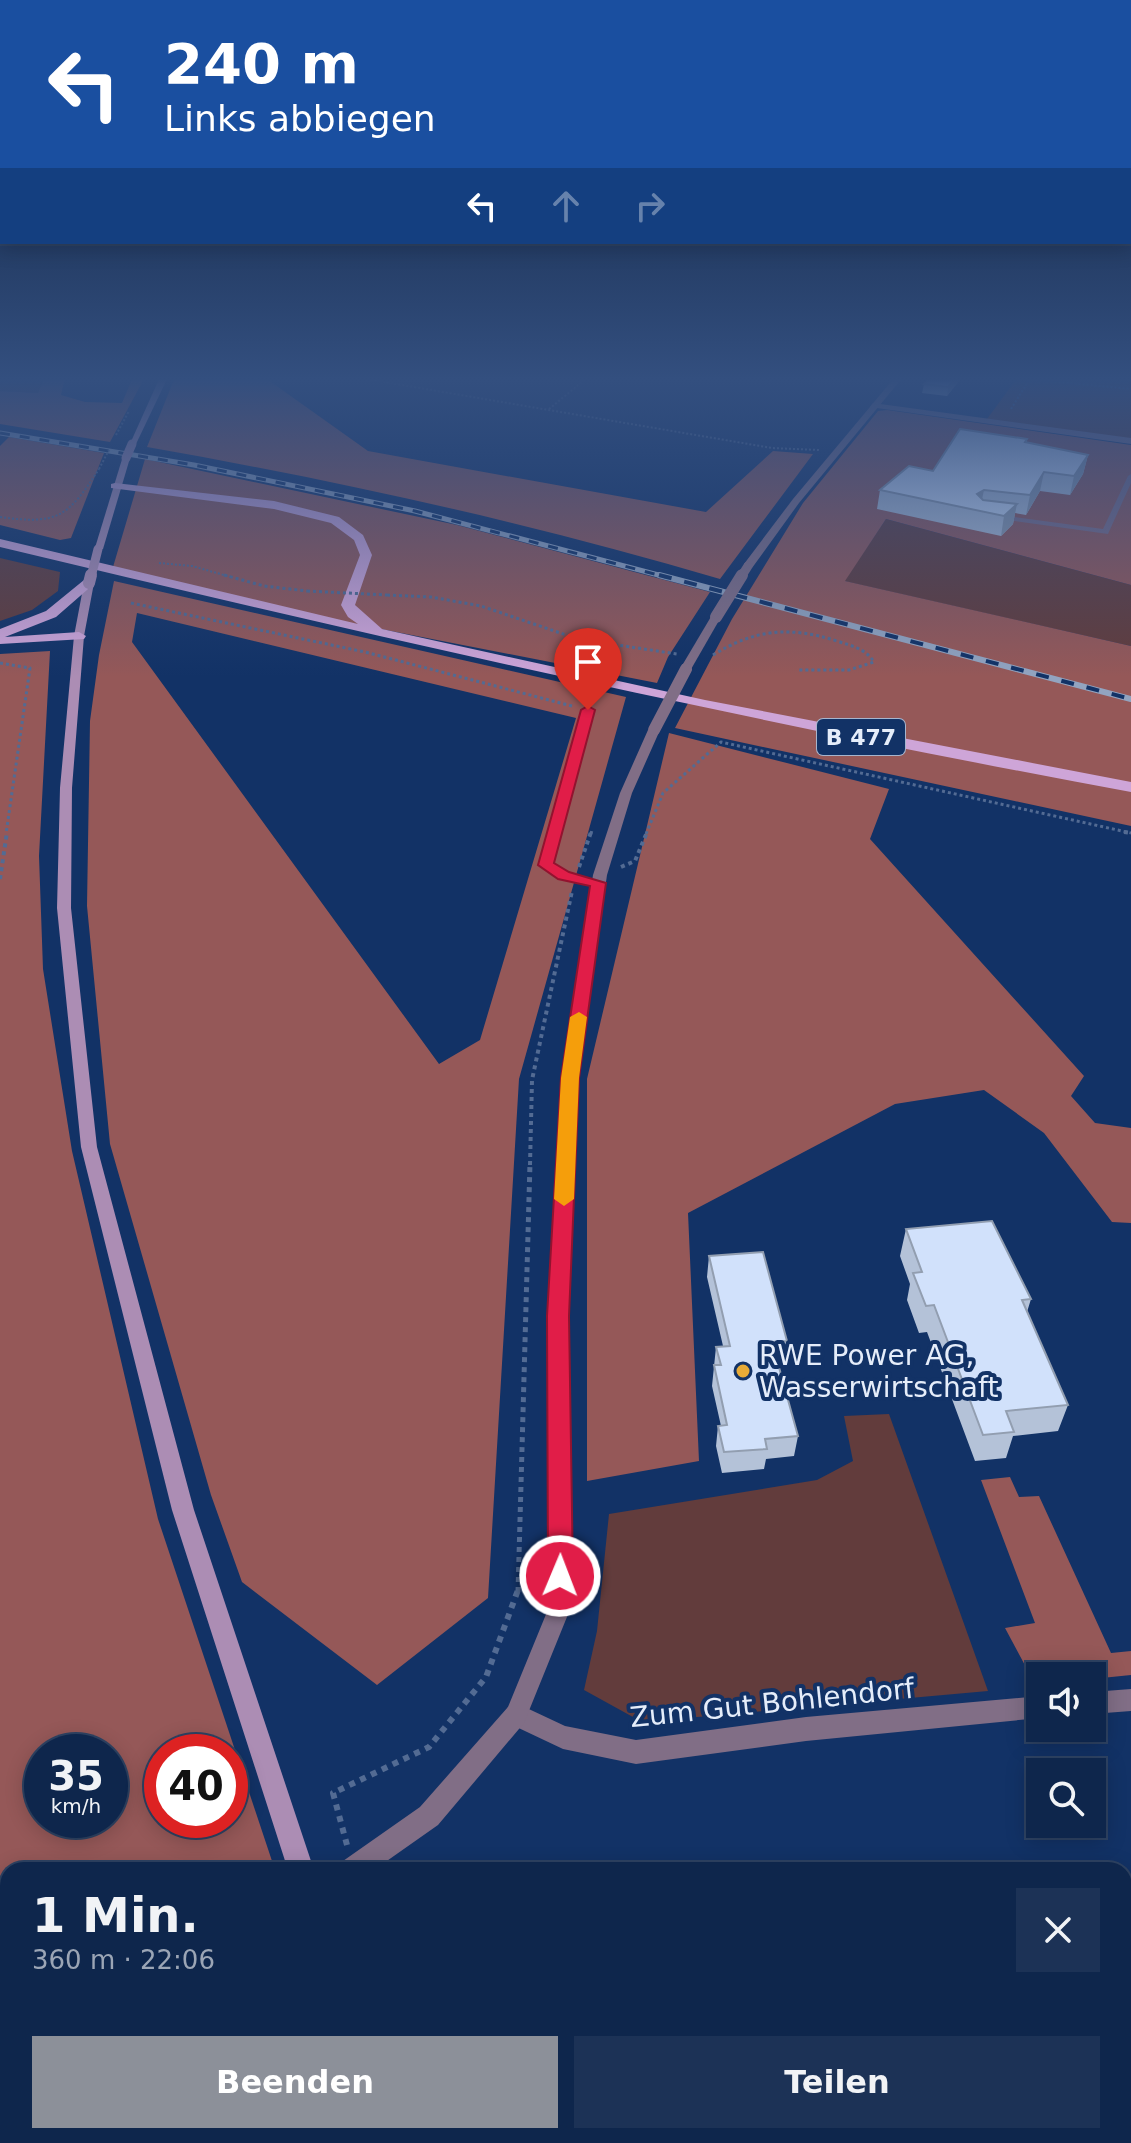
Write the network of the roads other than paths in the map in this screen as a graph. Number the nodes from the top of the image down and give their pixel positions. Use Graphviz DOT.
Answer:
graph roads {
  1 [pos="119,477"];
  2 [pos="817,477"];
  3 [pos="1131,477"];
  4 [pos="115,486"];
  5 [pos="994,516"];
  6 [pos="0,543"];
  7 [pos="89,583"];
  8 [pos="0,634"];
  9 [pos="79,636"];
  10 [pos="389,638"];
  11 [pos="0,641"];
  12 [pos="588,710"];
  13 [pos="1131,787"];
  14 [pos="599,879"];
  15 [pos="1131,1700"];
  16 [pos="1106,1702"];
  17 [pos="1026,1708"];
  18 [pos="516,1715"];
  19 [pos="298,1862"];
  20 [pos="363,1862"];
  1 -- 4 [label="main road, bridge"];
  2 -- 14 [label="street, bridge"];
  3 -- 5 [label="lane"];
  4 -- 7 [label="main road, bridge"];
  4 -- 10 [label="main road"];
  6 -- 10 [label="main road, B 477"];
  7 -- 8 [label="main road"];
  7 -- 9 [label="main road"];
  9 -- 11 [label="main road"];
  9 -- 19 [label="main road"];
  10 -- 13 [label="main road, B 477"];
  12 -- 14 [label="lane"];
  14 -- 18 [label="street"];
  15 -- 16 [label="street"];
  17 -- 18 [label="street, Zum Gut Bohlendorf"];
  18 -- 20 [label="street"];
}
